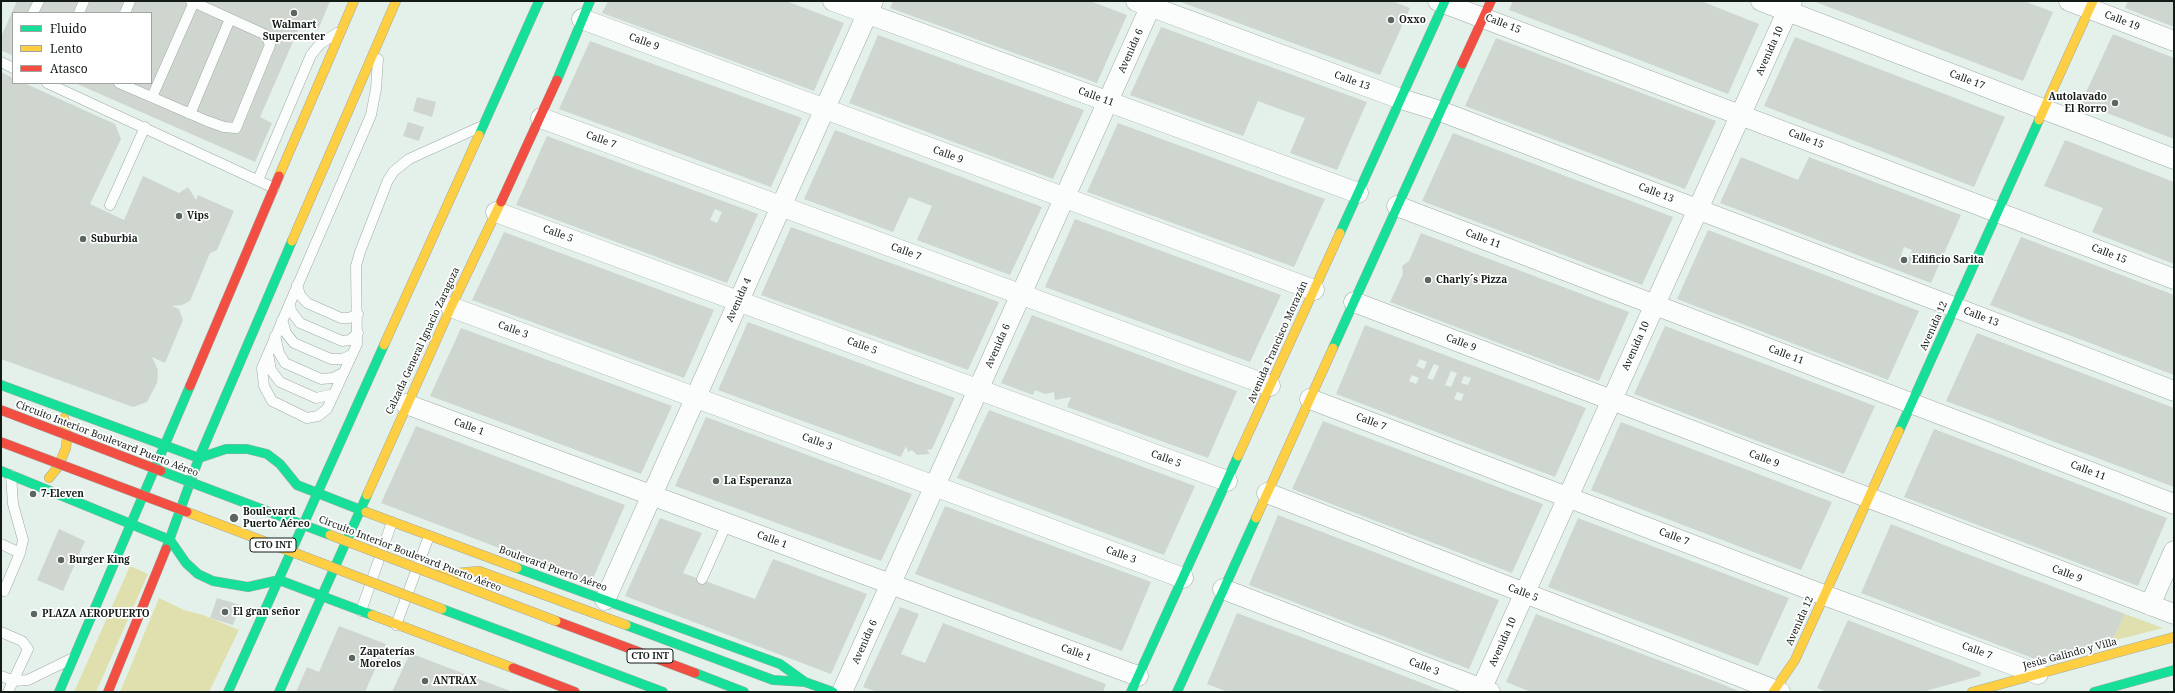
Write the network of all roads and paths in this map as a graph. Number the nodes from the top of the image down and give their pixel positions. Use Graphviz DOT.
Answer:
graph roads {
  1 [pos="39,1"];
  2 [pos="84,1"];
  3 [pos="130,1"];
  4 [pos="354,1"];
  5 [pos="396,1"];
  6 [pos="539,1"];
  7 [pos="590,1"];
  8 [pos="833,1"];
  9 [pos="1761,1"];
  10 [pos="2070,1"];
  11 [pos="193,2"];
  12 [pos="1442,2"];
  13 [pos="1146,3"];
  14 [pos="2091,5"];
  15 [pos="1790,6"];
  16 [pos="870,7"];
  17 [pos="1487,9"];
  18 [pos="34,12"];
  19 [pos="79,12"];
  20 [pos="125,12"];
  21 [pos="230,19"];
  22 [pos="582,19"];
  23 [pos="341,32"];
  24 [pos="379,41"];
  25 [pos="2174,41"];
  26 [pos="1,62"];
  27 [pos="12,68"];
  28 [pos="49,84"];
  29 [pos="121,84"];
  30 [pos="152,97"];
  31 [pos="1401,99"];
  32 [pos="1108,102"];
  33 [pos="824,109"];
  34 [pos="2044,109"];
  35 [pos="1440,111"];
  36 [pos="190,114"];
  37 [pos="1741,114"];
  38 [pos="541,118"];
  39 [pos="484,125"];
  40 [pos="145,127"];
  41 [pos="2174,159"];
  42 [pos="258,180"];
  43 [pos="274,188"];
  44 [pos="1358,193"];
  45 [pos="1064,198"];
  46 [pos="110,205"];
  47 [pos="781,206"];
  48 [pos="1397,206"];
  49 [pos="1698,210"];
  50 [pos="496,212"];
  51 [pos="1997,212"];
  52 [pos="2174,279"];
  53 [pos="297,285"];
  54 [pos="1314,290"];
  55 [pos="1021,294"];
  56 [pos="738,301"];
  57 [pos="290,302"];
  58 [pos="1354,302"];
  59 [pos="1655,305"];
  60 [pos="451,306"];
  61 [pos="1954,307"];
  62 [pos="358,314"];
  63 [pos="282,320"];
  64 [pos="358,332"];
  65 [pos="275,336"];
  66 [pos="268,354"];
  67 [pos="352,355"];
  68 [pos="343,374"];
  69 [pos="1,384"];
  70 [pos="1270,386"];
  71 [pos="978,390"];
  72 [pos="2174,391"];
  73 [pos="334,394"];
  74 [pos="696,397"];
  75 [pos="1310,399"];
  76 [pos="1612,401"];
  77 [pos="1911,403"];
  78 [pos="406,404"];
  79 [pos="61,407"];
  80 [pos="1,410"];
  81 [pos="1,442"];
  82 [pos="164,446"];
  83 [pos="199,458"];
  84 [pos="1,471"];
  85 [pos="11,475"];
  86 [pos="1227,481"];
  87 [pos="35,484"];
  88 [pos="935,486"];
  89 [pos="1267,493"];
  90 [pos="317,494"];
  91 [pos="652,496"];
  92 [pos="1568,497"];
  93 [pos="1868,498"];
  94 [pos="2174,504"];
  95 [pos="360,510"];
  96 [pos="392,522"];
  97 [pos="727,523"];
  98 [pos="130,524"];
  99 [pos="429,536"];
  100 [pos="170,540"];
  101 [pos="1,544"];
  102 [pos="2174,551"];
  103 [pos="20,553"];
  104 [pos="435,575"];
  105 [pos="1183,578"];
  106 [pos="702,579"];
  107 [pos="280,580"];
  108 [pos="891,584"];
  109 [pos="1223,589"];
  110 [pos="1,590"];
  111 [pos="1525,593"];
  112 [pos="1824,595"];
  113 [pos="321,596"];
  114 [pos="605,600"];
  115 [pos="2150,605"];
  116 [pos="361,611"];
  117 [pos="2174,614"];
  118 [pos="396,625"];
  119 [pos="1,632"];
  120 [pos="2174,637"];
  121 [pos="74,657"];
  122 [pos="2174,670"];
  123 [pos="2038,674"];
  124 [pos="1,676"];
  125 [pos="14,681"];
  126 [pos="805,682"];
  127 [pos="1135,684"];
  128 [pos="567,691"];
  129 [pos="660,691"];
  130 [pos="1484,691"];
  131 [pos="1778,691"];
  132 [pos="8,692"];
  133 [pos="59,692"];
  134 [pos="108,692"];
  135 [pos="228,692"];
  136 [pos="279,692"];
  137 [pos="744,692"];
  138 [pos="833,692"];
  139 [pos="842,692"];
  140 [pos="1177,692"];
  141 [pos="1972,692"];
  142 [pos="2094,692"];
  1 -- 18 [label="lane"];
  2 -- 19 [label="lane"];
  3 -- 20 [label="lane"];
  4 -- 23 [label="main road"];
  5 -- 24 [label="main road"];
  6 -- 39 [label="main road"];
  7 -- 22 [label="main road, Calzada General Ignacio Zaragoza"];
  8 -- 16 [label="street, Calle 11"];
  9 -- 15 [label="street, Calle 17"];
  10 -- 14 [label="street, Calle 19"];
  11 -- 21 [label="lane"];
  11 -- 30 [label="lane"];
  12 -- 17 [label="street, Calle 15"];
  12 -- 31 [label="main road, Avenida Francisco Morazán"];
  13 -- 31 [label="street, Calle 13"];
  13 -- 32 [label="street, Avenida 6"];
  14 -- 25 [label="street, Calle 19"];
  14 -- 34 [label="main road, Avenida 12"];
  15 -- 34 [label="street, Calle 17"];
  15 -- 37 [label="street, Avenida 10"];
  16 -- 32 [label="street, Calle 11"];
  16 -- 33 [label="street, Avenida 4"];
  17 -- 35 [label="main road"];
  17 -- 37 [label="street, Calle 15"];
  21 -- 36 [label="lane"];
  21 -- 36 [label="lane"];
  22 -- 33 [label="street, Calle 9"];
  22 -- 38 [label="main road, Calzada General Ignacio Zaragoza"];
  23 -- 42 [label="lane"];
  23 -- 43 [label="main road"];
  24 -- 53 [label="lane"];
  24 -- 83 [label="main road"];
  26 -- 27 [label="lane"];
  28 -- 40 [label="lane"];
  29 -- 30 [label="lane"];
  30 -- 36 [label="lane"];
  31 -- 35 [label="street, Calle 13"];
  31 -- 44 [label="main road, Avenida Francisco Morazán"];
  32 -- 44 [label="street, Calle 11"];
  32 -- 45 [label="street, Avenida 6"];
  33 -- 45 [label="street, Calle 9"];
  33 -- 47 [label="street, Avenida 4"];
  34 -- 41 [label="street, Calle 17"];
  34 -- 51 [label="main road, Avenida 12"];
  35 -- 48 [label="main road"];
  35 -- 49 [label="street, Calle 13"];
  37 -- 49 [label="street, Avenida 10"];
  37 -- 51 [label="street, Calle 15"];
  38 -- 47 [label="street, Calle 7"];
  38 -- 50 [label="main road, Calzada General Ignacio Zaragoza"];
  39 -- 62 [label="lane"];
  39 -- 90 [label="main road"];
  40 -- 42 [label="lane"];
  40 -- 46 [label="lane"];
  42 -- 43 [label="lane"];
  43 -- 82 [label="main road"];
  44 -- 54 [label="main road, Avenida Francisco Morazán"];
  45 -- 54 [label="street, Calle 9"];
  45 -- 55 [label="street, Avenida 6"];
  47 -- 55 [label="street, Calle 7"];
  47 -- 56 [label="street, Avenida 4"];
  48 -- 58 [label="main road"];
  48 -- 59 [label="street, Calle 11"];
  49 -- 59 [label="street, Avenida 10"];
  49 -- 61 [label="street, Calle 13"];
  50 -- 56 [label="street, Calle 5"];
  50 -- 60 [label="main road, Calzada General Ignacio Zaragoza"];
  51 -- 52 [label="street, Calle 15"];
  51 -- 61 [label="main road, Avenida 12"];
  53 -- 57 [label="lane"];
  53 -- 62 [label="lane"];
  54 -- 70 [label="main road, Avenida Francisco Morazán"];
  55 -- 70 [label="street, Calle 7"];
  55 -- 71 [label="street, Avenida 6"];
  56 -- 71 [label="street, Calle 5"];
  56 -- 74 [label="street, Avenida 4"];
  57 -- 63 [label="lane"];
  57 -- 64 [label="lane"];
  58 -- 75 [label="main road"];
  58 -- 76 [label="street, Calle 9"];
  59 -- 76 [label="street, Avenida 10"];
  59 -- 77 [label="street, Calle 11"];
  60 -- 74 [label="street, Calle 3"];
  60 -- 78 [label="main road, Calzada General Ignacio Zaragoza"];
  61 -- 72 [label="street, Calle 13"];
  61 -- 77 [label="main road, Avenida 12"];
  62 -- 64 [label="lane"];
  63 -- 65 [label="lane"];
  63 -- 67 [label="lane"];
  64 -- 67 [label="lane"];
  65 -- 66 [label="lane"];
  65 -- 68 [label="lane"];
  66 -- 73 [label="lane"];
  66 -- 73 [label="lane"];
  67 -- 68 [label="lane"];
  68 -- 73 [label="lane"];
  69 -- 79 [label="main road"];
  70 -- 86 [label="main road, Avenida Francisco Morazán"];
  71 -- 86 [label="street, Calle 5"];
  71 -- 88 [label="street, Avenida 6"];
  74 -- 88 [label="street, Calle 3"];
  74 -- 91 [label="street, Avenida 4"];
  75 -- 89 [label="main road"];
  75 -- 92 [label="street, Calle 7"];
  76 -- 92 [label="street, Avenida 10"];
  76 -- 93 [label="street, Calle 9"];
  77 -- 93 [label="main road, Avenida 12"];
  77 -- 94 [label="street, Calle 11"];
  78 -- 91 [label="street, Calle 1"];
  78 -- 95 [label="main road, Calzada General Ignacio Zaragoza"];
  79 -- 82 [label="main road"];
  79 -- 87 [label="main road"];
  80 -- 104 [label="main road, Circuito Interior Boulevard Puerto Aéreo / CTO INT, bridge"];
  81 -- 129 [label="main road, CTO INT, bridge"];
  82 -- 83 [label="main road"];
  82 -- 98 [label="main road"];
  83 -- 90 [label="main road, Boulevard Puerto Aéreo"];
  83 -- 100 [label="main road"];
  84 -- 85 [label="main road"];
  85 -- 87 [label="main road"];
  85 -- 103 [label="lane"];
  86 -- 105 [label="main road, Avenida Francisco Morazán"];
  87 -- 98 [label="main road"];
  88 -- 105 [label="street, Calle 3"];
  88 -- 108 [label="street, Avenida 6"];
  89 -- 109 [label="main road"];
  89 -- 111 [label="street, Calle 5"];
  90 -- 95 [label="main road, Boulevard Puerto Aéreo"];
  90 -- 107 [label="main road"];
  91 -- 97 [label="street, Calle 1"];
  91 -- 114 [label="street, Avenida 4"];
  92 -- 111 [label="street, Avenida 10"];
  92 -- 112 [label="street, Calle 7"];
  93 -- 112 [label="main road, Avenida 12"];
  93 -- 115 [label="street, Calle 9"];
  95 -- 96 [label="main road, Boulevard Puerto Aéreo"];
  95 -- 113 [label="main road, Calzada General Ignacio Zaragoza"];
  96 -- 99 [label="main road, Boulevard Puerto Aéreo"];
  96 -- 116 [label="lane"];
  97 -- 106 [label="lane"];
  97 -- 108 [label="street, Calle 1"];
  98 -- 100 [label="main road"];
  98 -- 121 [label="main road"];
  99 -- 114 [label="main road, Boulevard Puerto Aéreo"];
  99 -- 118 [label="lane"];
  100 -- 107 [label="main road"];
  100 -- 134 [label="main road"];
  101 -- 103 [label="lane"];
  102 -- 115 [label="street"];
  103 -- 110 [label="lane"];
  104 -- 126 [label="main road"];
  104 -- 137 [label="main road, Circuito Interior Boulevard Puerto Aéreo / CTO INT, bridge"];
  105 -- 127 [label="main road, Avenida Francisco Morazán"];
  107 -- 113 [label="main road"];
  107 -- 135 [label="main road"];
  108 -- 127 [label="street, Calle 1"];
  108 -- 139 [label="street, Avenida 6"];
  109 -- 130 [label="street, Calle 3"];
  109 -- 140 [label="main road"];
  111 -- 130 [label="street, Avenida 10"];
  111 -- 131 [label="street, Calle 5"];
  112 -- 123 [label="street, Calle 7"];
  112 -- 131 [label="main road, Avenida 12"];
  113 -- 116 [label="main road"];
  113 -- 136 [label="main road, Calzada General Ignacio Zaragoza"];
  114 -- 126 [label="main road, Boulevard Puerto Aéreo"];
  115 -- 117 [label="street, Calle 9"];
  116 -- 118 [label="main road"];
  118 -- 128 [label="main road"];
  119 -- 125 [label="lane"];
  120 -- 123 [label="main road, Jesús Galindo y Villa"];
  121 -- 125 [label="lane"];
  121 -- 133 [label="main road"];
  122 -- 142 [label="main road"];
  123 -- 141 [label="main road, Jesús Galindo y Villa"];
  124 -- 125 [label="lane"];
  125 -- 132 [label="lane"];
  126 -- 138 [label="main road, Boulevard Puerto Aéreo"];
}
